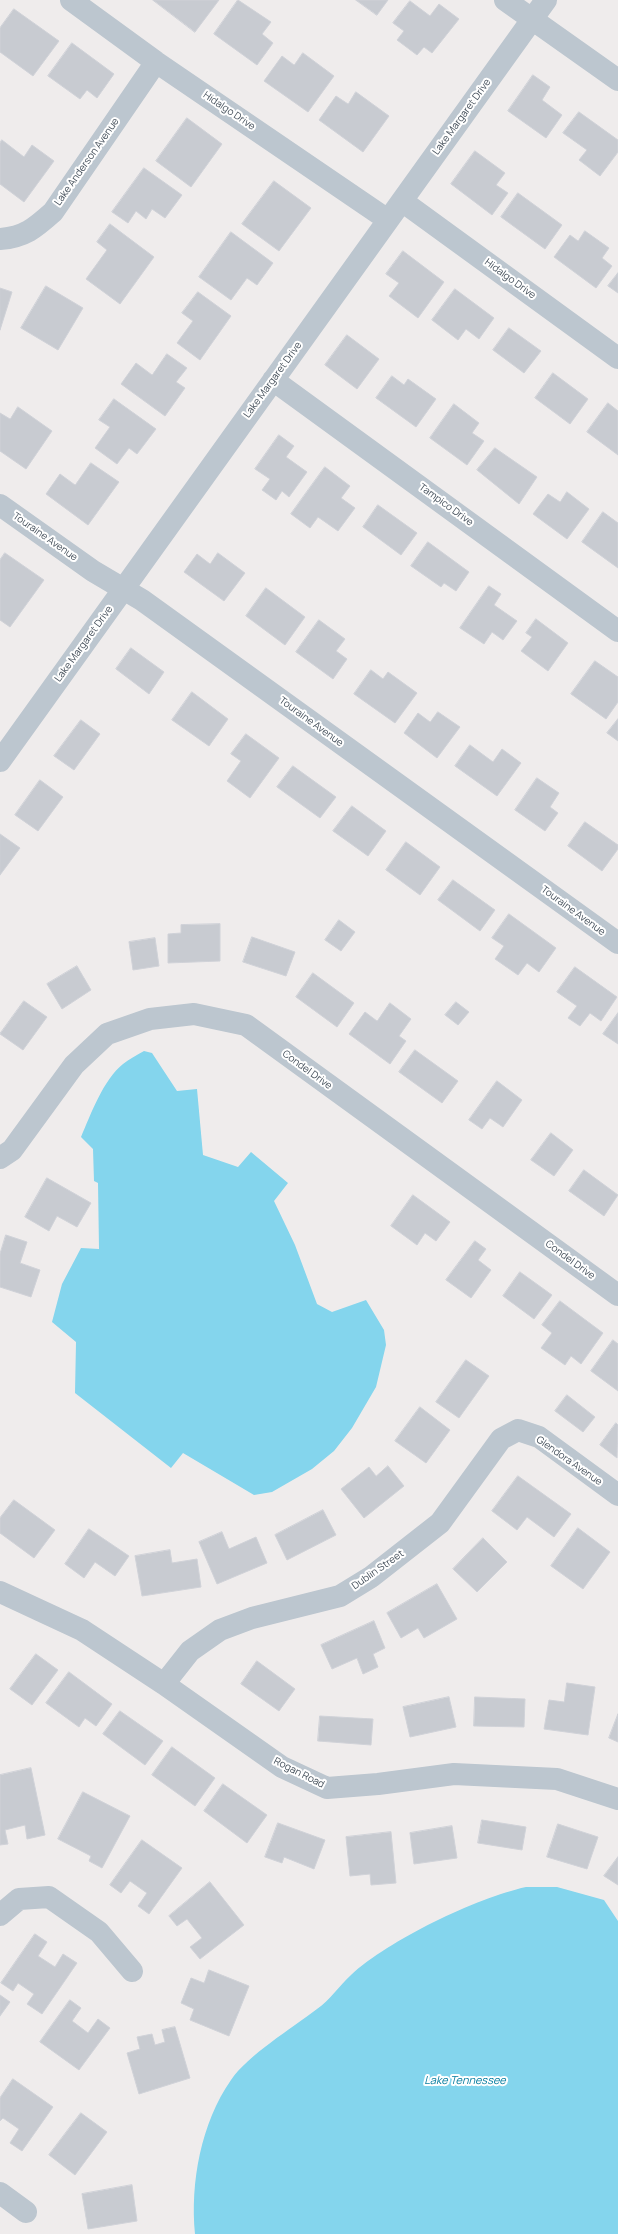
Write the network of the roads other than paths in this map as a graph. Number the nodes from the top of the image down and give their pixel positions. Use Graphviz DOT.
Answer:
graph roads {
  1 [pos="71,0"];
  2 [pos="505,0"];
  3 [pos="546,0"];
  4 [pos="532,19"];
  5 [pos="156,62"];
  6 [pos="618,80"];
  7 [pos="402,201"];
  8 [pos="388,220"];
  9 [pos="0,239"];
  10 [pos="618,358"];
  11 [pos="274,380"];
  12 [pos="0,505"];
  13 [pos="123,589"];
  14 [pos="618,630"];
  15 [pos="0,761"];
  16 [pos="618,943"];
  17 [pos="0,1158"];
  18 [pos="618,1295"];
  19 [pos="518,1430"];
  20 [pos="618,1495"];
  21 [pos="0,1592"];
  22 [pos="164,1684"];
  23 [pos="618,1799"];
  24 [pos="0,1915"];
  25 [pos="132,1971"];
  26 [pos="0,2193"];
  27 [pos="26,2212"];
  1 -- 5 [label="street, Hidalgo Drive"];
  2 -- 4 [label="street"];
  3 -- 4 [label="street, Lake Margaret Drive"];
  4 -- 6 [label="street"];
  4 -- 7 [label="street, Lake Margaret Drive"];
  5 -- 8 [label="street, Hidalgo Drive"];
  5 -- 9 [label="street, Lake Anderson Avenue"];
  7 -- 8 [label="street, Lake Margaret Drive"];
  7 -- 10 [label="street, Hidalgo Drive"];
  8 -- 11 [label="street, Lake Margaret Drive"];
  11 -- 13 [label="street, Lake Margaret Drive"];
  11 -- 14 [label="street, Tampico Drive"];
  12 -- 13 [label="street, Touraine Avenue"];
  13 -- 15 [label="street, Lake Margaret Drive"];
  13 -- 16 [label="street, Touraine Avenue"];
  17 -- 18 [label="street, Condel Drive"];
  19 -- 20 [label="street, Glendora Avenue"];
  19 -- 22 [label="street, Dublin Street"];
  21 -- 22 [label="street, Rogan Road"];
  22 -- 23 [label="street, Rogan Road"];
  24 -- 25 [label="street"];
  26 -- 27 [label="street"];
}
